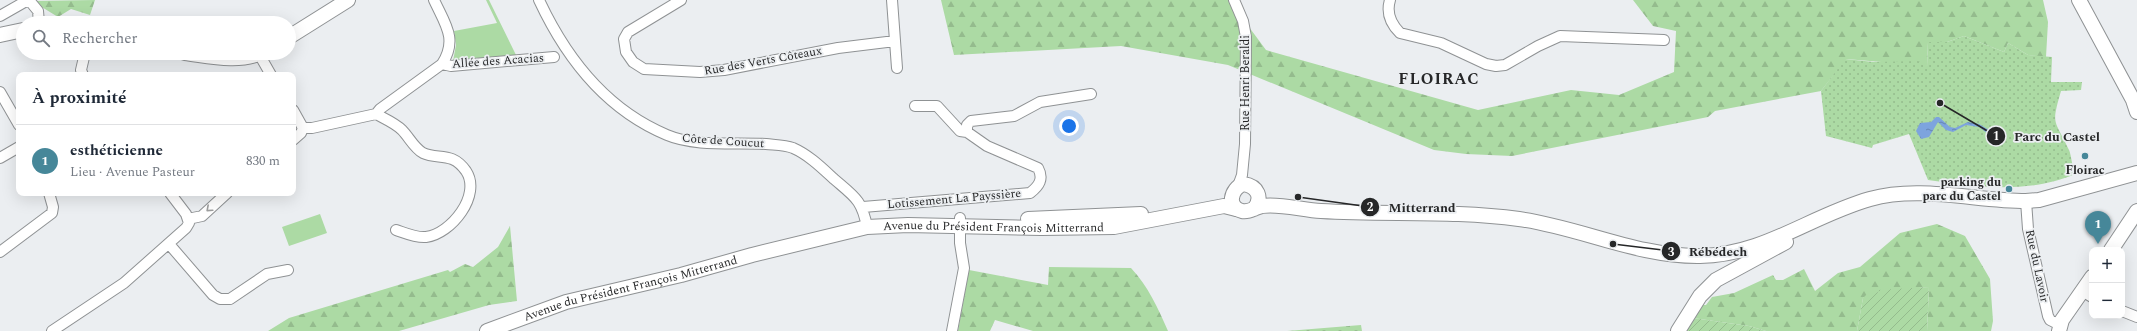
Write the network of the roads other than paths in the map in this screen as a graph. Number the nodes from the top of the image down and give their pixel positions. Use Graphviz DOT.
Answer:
graph roads {
  1 [pos="29,0"];
  2 [pos="348,0"];
  3 [pos="434,0"];
  4 [pos="539,0"];
  5 [pos="681,0"];
  6 [pos="892,0"];
  7 [pos="1234,0"];
  8 [pos="1390,0"];
  9 [pos="2079,0"];
  10 [pos="0,16"];
  11 [pos="38,16"];
  12 [pos="16,32"];
  13 [pos="296,33"];
  14 [pos="0,35"];
  15 [pos="1664,40"];
  16 [pos="895,41"];
  17 [pos="554,57"];
  18 [pos="83,60"];
  19 [pos="263,60"];
  20 [pos="442,64"];
  21 [pos="897,68"];
  22 [pos="82,72"];
  23 [pos="269,72"];
  24 [pos="0,92"];
  25 [pos="1091,94"];
  26 [pos="915,106"];
  27 [pos="2137,112"];
  28 [pos="376,114"];
  29 [pos="296,115"];
  30 [pos="16,120"];
  31 [pos="303,128"];
  32 [pos="967,132"];
  33 [pos="296,137"];
  34 [pos="1245,144"];
  35 [pos="16,149"];
  36 [pos="0,158"];
  37 [pos="2137,173"];
  38 [pos="1235,189"];
  39 [pos="1256,190"];
  40 [pos="50,196"];
  41 [pos="172,196"];
  42 [pos="224,196"];
  43 [pos="2026,201"];
  44 [pos="1236,209"];
  45 [pos="1254,209"];
  46 [pos="2137,211"];
  47 [pos="865,218"];
  48 [pos="188,219"];
  49 [pos="959,222"];
  50 [pos="396,230"];
  51 [pos="1788,232"];
  52 [pos="170,244"];
  53 [pos="2112,247"];
  54 [pos="0,252"];
  55 [pos="288,270"];
  56 [pos="2090,283"];
  57 [pos="2087,294"];
  58 [pos="2125,311"];
  59 [pos="2137,317"];
  60 [pos="2059,328"];
  61 [pos="52,331"];
  62 [pos="487,331"];
  63 [pos="952,331"];
  64 [pos="1678,331"];
  1 -- 10 [label="street"];
  1 -- 11 [label="street"];
  2 -- 13 [label="street"];
  3 -- 20 [label="street"];
  4 -- 47 [label="street, Côte de Coucut"];
  5 -- 16 [label="street, Rue des Verts Côteaux"];
  6 -- 16 [label="street"];
  7 -- 34 [label="street, Rue Henri Beraldi"];
  8 -- 15 [label="street"];
  9 -- 27 [label="street"];
  12 -- 14 [label="street"];
  16 -- 21 [label="street"];
  17 -- 20 [label="street, Allée des Acacias"];
  18 -- 22 [label="street"];
  19 -- 23 [label="street"];
  20 -- 28 [label="street"];
  24 -- 30 [label="street"];
  25 -- 32 [label="street"];
  26 -- 32 [label="street, Lotissement La Payssière"];
  28 -- 31 [label="street"];
  28 -- 50 [label="street"];
  29 -- 31 [label="street"];
  31 -- 33 [label="street"];
  32 -- 47 [label="street, Lotissement La Payssière"];
  34 -- 38 [label="street, Rue Henri Beraldi"];
  34 -- 39 [label="street, Rue Henri Beraldi"];
  35 -- 36 [label="street"];
  37 -- 43 [label="street"];
  38 -- 39 [label="street"];
  38 -- 44 [label="street"];
  38 -- 49 [label="street, Avenue du Président François Mitterrand"];
  39 -- 45 [label="street"];
  39 -- 51 [label="street"];
  40 -- 54 [label="street"];
  41 -- 48 [label="street"];
  42 -- 48 [label="street, one-way"];
  43 -- 51 [label="street"];
  43 -- 60 [label="street, Rue du Lavoir"];
  44 -- 45 [label="street"];
  44 -- 49 [label="street, Avenue du Président François Mitterrand"];
  45 -- 51 [label="street"];
  46 -- 53 [label="street"];
  47 -- 49 [label="street, Avenue du Président François Mitterrand"];
  47 -- 62 [label="street, Avenue du Président François Mitterrand"];
  48 -- 52 [label="street"];
  49 -- 63 [label="street"];
  51 -- 64 [label="street"];
  52 -- 55 [label="street"];
  52 -- 61 [label="street"];
  56 -- 57 [label="street"];
  57 -- 60 [label="street"];
  58 -- 59 [label="street"];
}
